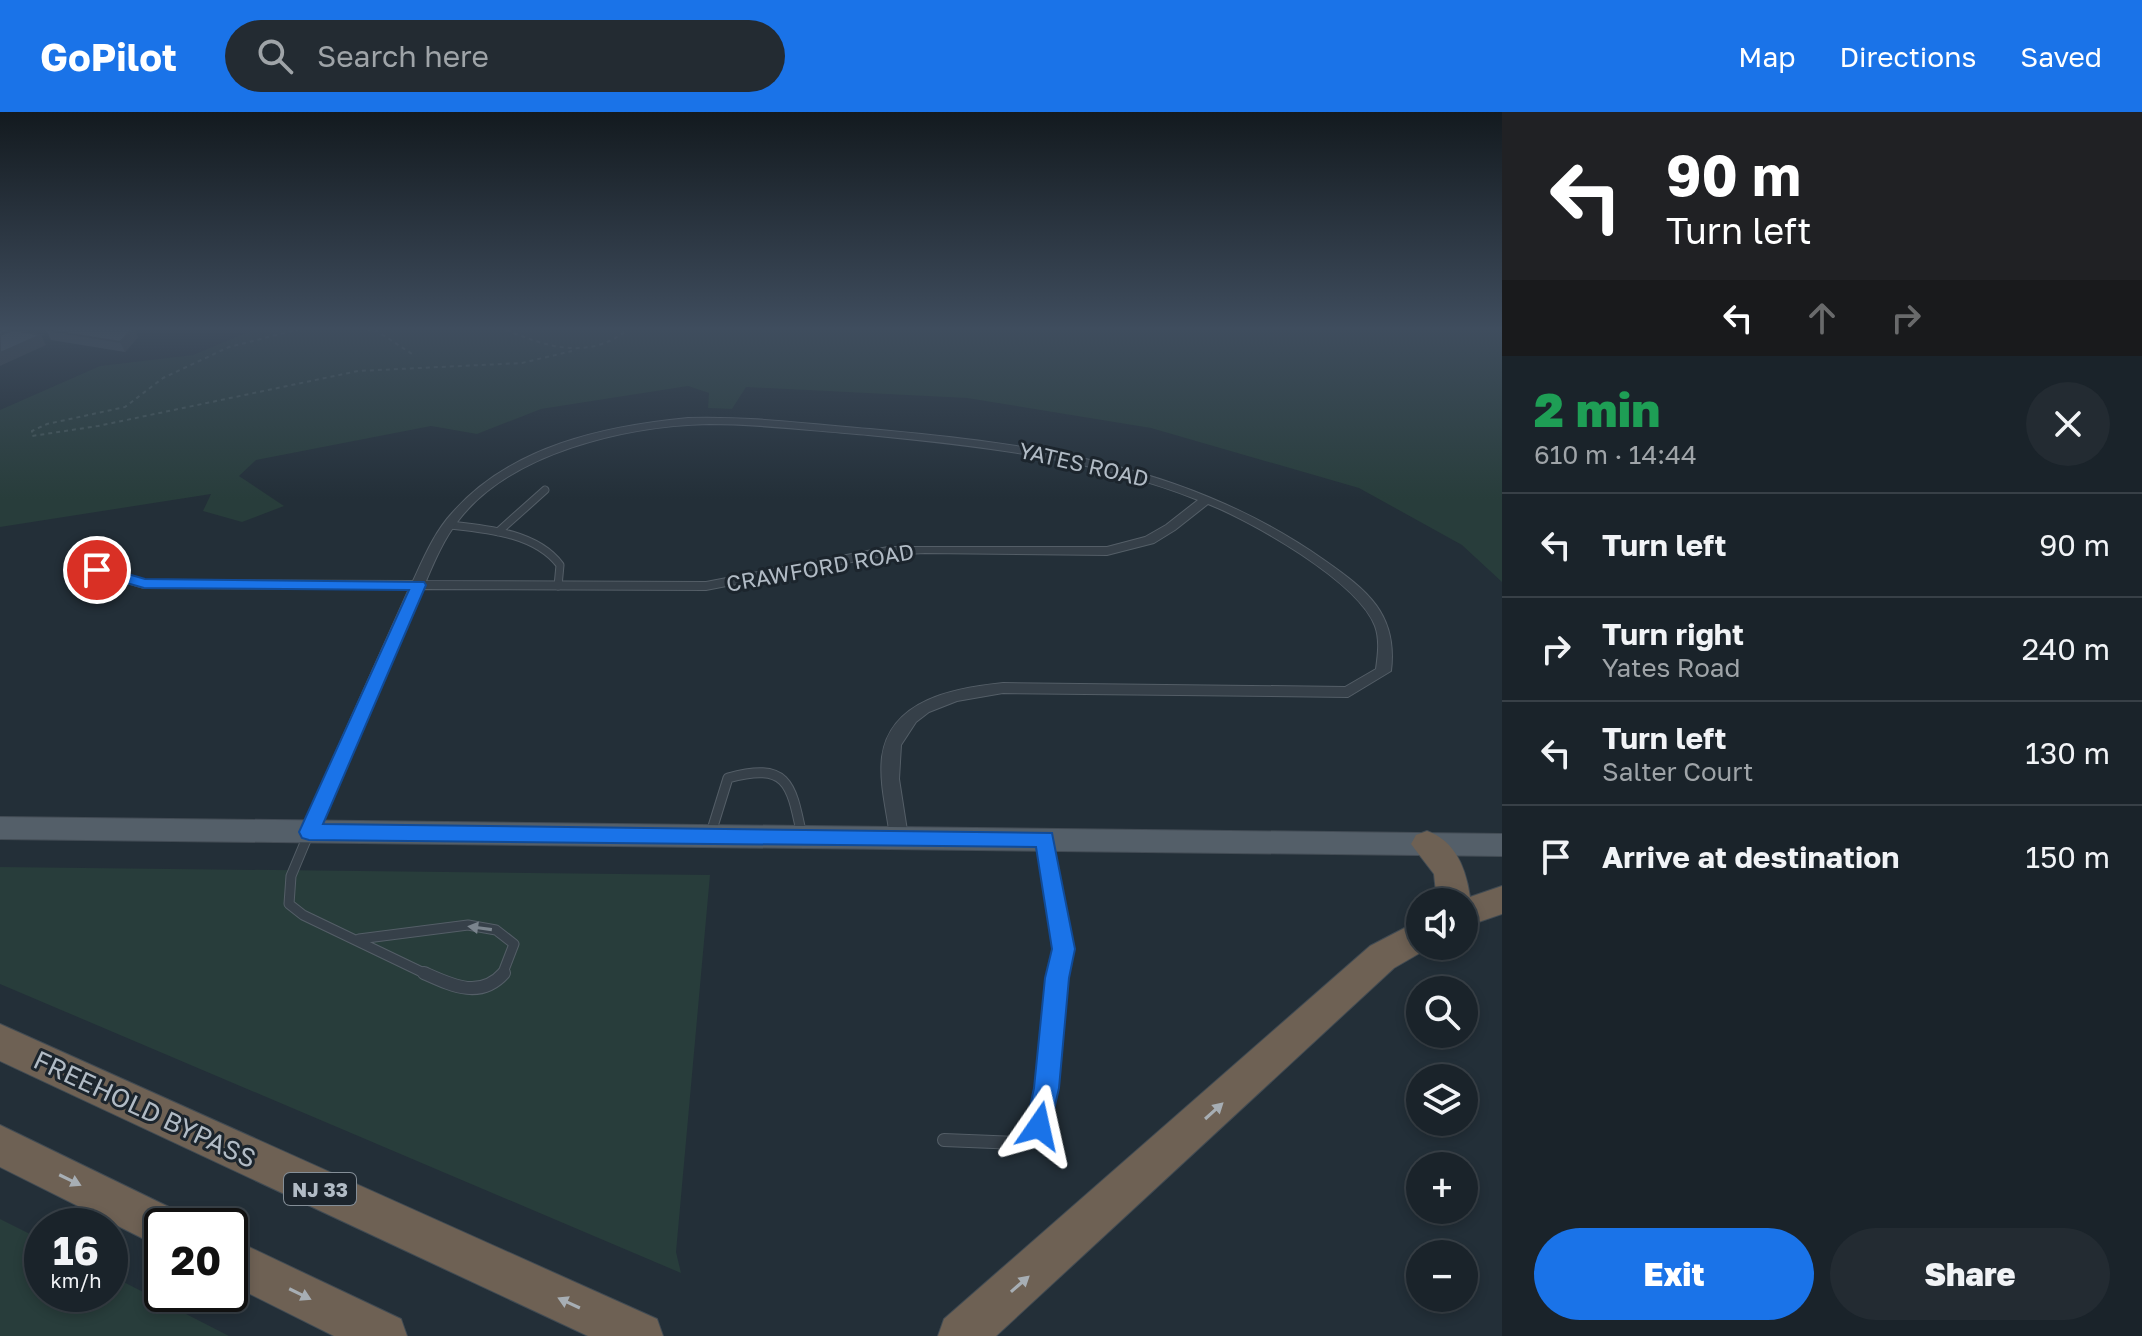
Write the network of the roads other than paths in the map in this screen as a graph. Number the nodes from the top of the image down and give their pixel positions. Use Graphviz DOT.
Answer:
graph roads {
  1 [pos="545,490"];
  2 [pos="1205,500"];
  3 [pos="450,525"];
  4 [pos="498,532"];
  5 [pos="97,570"];
  6 [pos="419,585"];
  7 [pos="558,586"];
  8 [pos="0,828"];
  9 [pos="309,832"];
  10 [pos="710,836"];
  11 [pos="802,837"];
  12 [pos="899,837"];
  13 [pos="1045,839"];
  14 [pos="1427,844"];
  15 [pos="1502,845"];
  16 [pos="1452,888"];
  17 [pos="1502,900"];
  18 [pos="1478,908"];
  19 [pos="359,939"];
  20 [pos="1406,943"];
  21 [pos="0,1042"];
  22 [pos="944,1140"];
  23 [pos="0,1145"];
  24 [pos="144,1217"];
  25 [pos="248,1269"];
  26 [pos="384,1336"];
  27 [pos="640,1336"];
  28 [pos="961,1336"];
  1 -- 4 [label="lane"];
  2 -- 3 [label="street, YATES ROAD"];
  2 -- 7 [label="street, CRAWFORD ROAD"];
  2 -- 12 [label="street, YATES ROAD"];
  3 -- 4 [label="lane"];
  3 -- 6 [label="street, YATES ROAD"];
  4 -- 7 [label="lane"];
  5 -- 6 [label="street, CRAWFORD ROAD"];
  6 -- 7 [label="street, CRAWFORD ROAD"];
  6 -- 9 [label="street, YATES ROAD"];
  8 -- 9 [label="main road"];
  9 -- 10 [label="main road"];
  9 -- 19 [label="lane"];
  10 -- 11 [label="main road"];
  10 -- 11 [label="lane"];
  11 -- 12 [label="main road"];
  12 -- 13 [label="main road"];
  13 -- 14 [label="main road"];
  13 -- 22 [label="lane"];
  14 -- 15 [label="main road"];
  14 -- 16 [label="highway"];
  17 -- 18 [label="highway"];
  19 -- 19 [label="lane, one-way"];
  28 -- 20 [label="highway, one-way"];
  27 -- 21 [label="highway, FREEHOLD BYPASS / NJ 33, one-way"];
  23 -- 24 [label="highway, one-way"];
  25 -- 26 [label="highway, one-way"];
}
